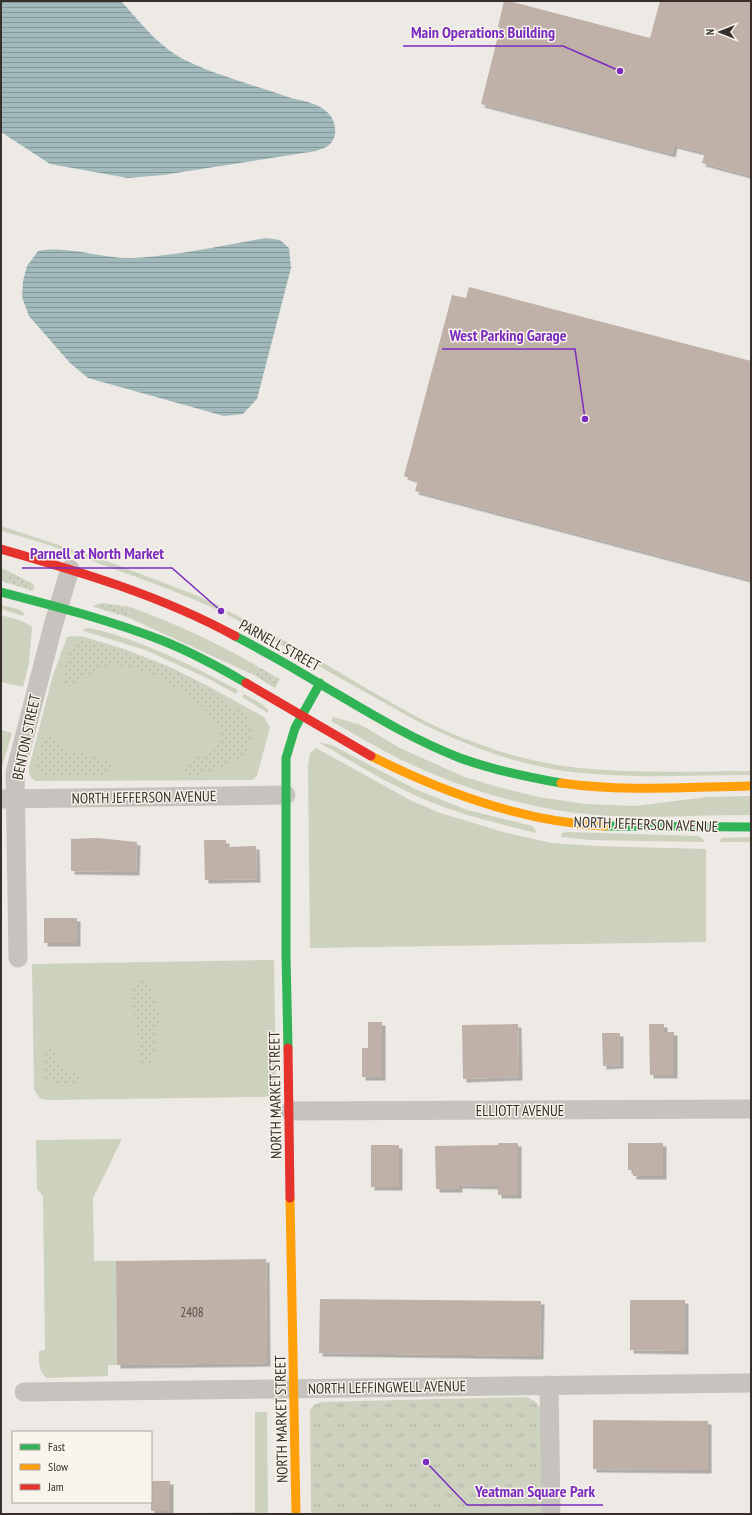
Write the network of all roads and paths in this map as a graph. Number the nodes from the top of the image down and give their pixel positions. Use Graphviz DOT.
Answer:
graph roads {
  1 [pos="1,549"];
  2 [pos="70,569"];
  3 [pos="1,592"];
  4 [pos="58,607"];
  5 [pos="320,683"];
  6 [pos="300,715"];
  7 [pos="751,786"];
  8 [pos="286,795"];
  9 [pos="8,799"];
  10 [pos="751,827"];
  11 [pos="18,958"];
  12 [pos="751,1109"];
  13 [pos="290,1111"];
  14 [pos="751,1383"];
  15 [pos="549,1385"];
  16 [pos="294,1388"];
  17 [pos="24,1392"];
  18 [pos="296,1514"];
  19 [pos="551,1514"];
  1 -- 2 [label="main road, PARNELL STREET"];
  2 -- 4 [label="street, BENTON STREET"];
  2 -- 5 [label="main road, PARNELL STREET"];
  3 -- 4 [label="main road"];
  4 -- 6 [label="main road"];
  4 -- 9 [label="street, BENTON STREET"];
  5 -- 6 [label="main road, NORTH MARKET STREET"];
  5 -- 7 [label="main road"];
  6 -- 8 [label="main road, NORTH MARKET STREET"];
  6 -- 10 [label="main road, NORTH JEFFERSON AVENUE"];
  8 -- 9 [label="street, NORTH JEFFERSON AVENUE"];
  8 -- 13 [label="main road, NORTH MARKET STREET"];
  9 -- 11 [label="street, BENTON STREET"];
  12 -- 13 [label="street, ELLIOTT AVENUE"];
  13 -- 16 [label="main road, NORTH MARKET STREET"];
  14 -- 15 [label="street, NORTH LEFFINGWELL AVENUE"];
  15 -- 16 [label="street, NORTH LEFFINGWELL AVENUE"];
  15 -- 19 [label="street"];
  16 -- 17 [label="street, NORTH LEFFINGWELL AVENUE"];
  16 -- 18 [label="main road, NORTH MARKET STREET"];
}
